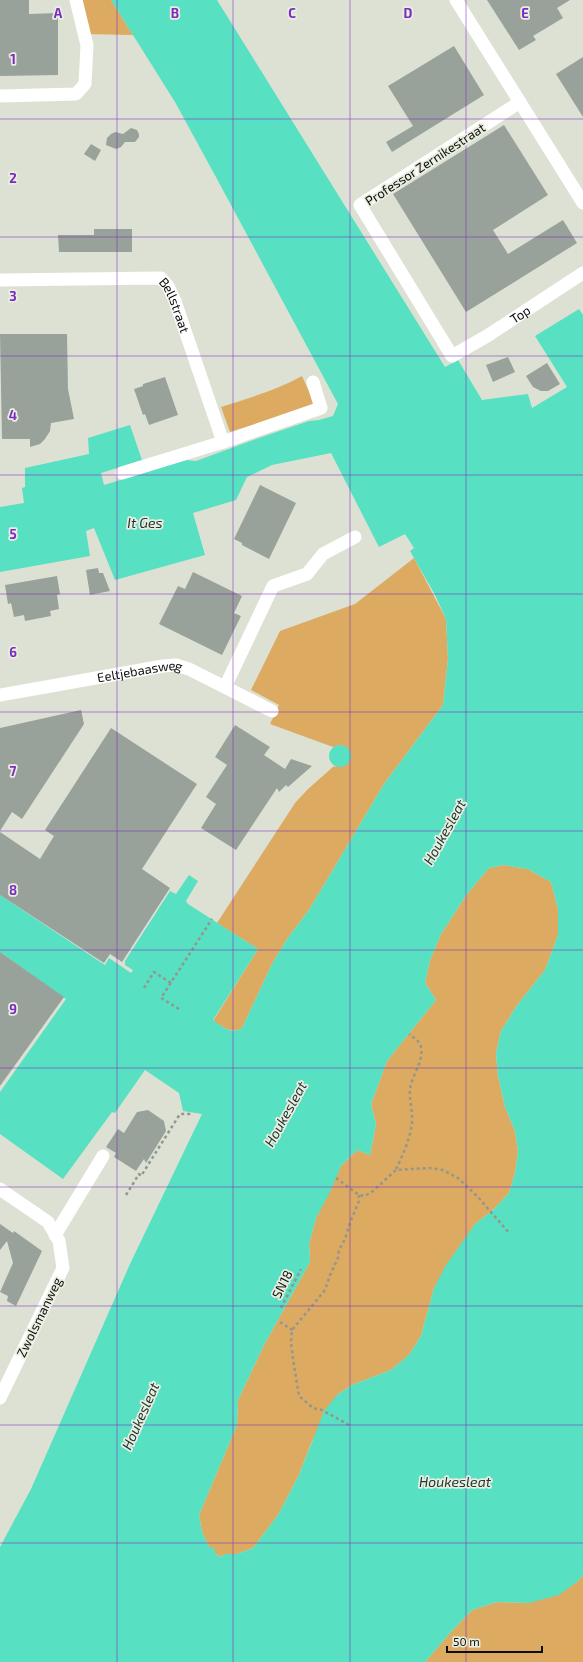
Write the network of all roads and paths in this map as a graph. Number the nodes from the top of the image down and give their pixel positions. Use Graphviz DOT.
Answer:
graph roads {
  1 [pos="76,0"];
  2 [pos="456,0"];
  3 [pos="0,96"];
  4 [pos="520,102"];
  5 [pos="583,203"];
  6 [pos="583,273"];
  7 [pos="0,280"];
  8 [pos="455,354"];
  9 [pos="313,382"];
  10 [pos="223,442"];
  11 [pos="122,473"];
  12 [pos="355,537"];
  13 [pos="224,687"];
  14 [pos="0,695"];
  15 [pos="272,711"];
  16 [pos="212,919"];
  17 [pos="171,983"];
  18 [pos="144,988"];
  19 [pos="179,1009"];
  20 [pos="409,1034"];
  21 [pos="193,1114"];
  22 [pos="103,1156"];
  23 [pos="396,1170"];
  24 [pos="336,1178"];
  25 [pos="0,1189"];
  26 [pos="126,1195"];
  27 [pos="359,1195"];
  28 [pos="510,1234"];
  29 [pos="55,1235"];
  30 [pos="301,1269"];
  31 [pos="281,1308"];
  32 [pos="280,1322"];
  33 [pos="292,1330"];
  34 [pos="0,1398"];
  35 [pos="349,1425"];
  1 -- 3 [label="street"];
  2 -- 4 [label="street"];
  4 -- 5 [label="street"];
  4 -- 8 [label="street, Professor Zernikestraat"];
  6 -- 8 [label="street, Top"];
  7 -- 10 [label="street, Bellstraat"];
  9 -- 10 [label="street"];
  10 -- 11 [label="street"];
  12 -- 13 [label="street"];
  13 -- 14 [label="street, Eeltjebaasweg"];
  13 -- 15 [label="street, Eeltjebaasweg"];
  16 -- 17 [label="path"];
  17 -- 18 [label="path"];
  17 -- 19 [label="path"];
  20 -- 23 [label="path"];
  21 -- 26 [label="path"];
  22 -- 29 [label="street"];
  23 -- 27 [label="path"];
  23 -- 28 [label="path"];
  24 -- 27 [label="path"];
  25 -- 29 [label="street, Zwolsmanweg"];
  27 -- 33 [label="path"];
  29 -- 34 [label="street, Zwolsmanweg"];
  30 -- 31 [label="path, SN18"];
  32 -- 33 [label="path"];
  33 -- 35 [label="path"];
}
